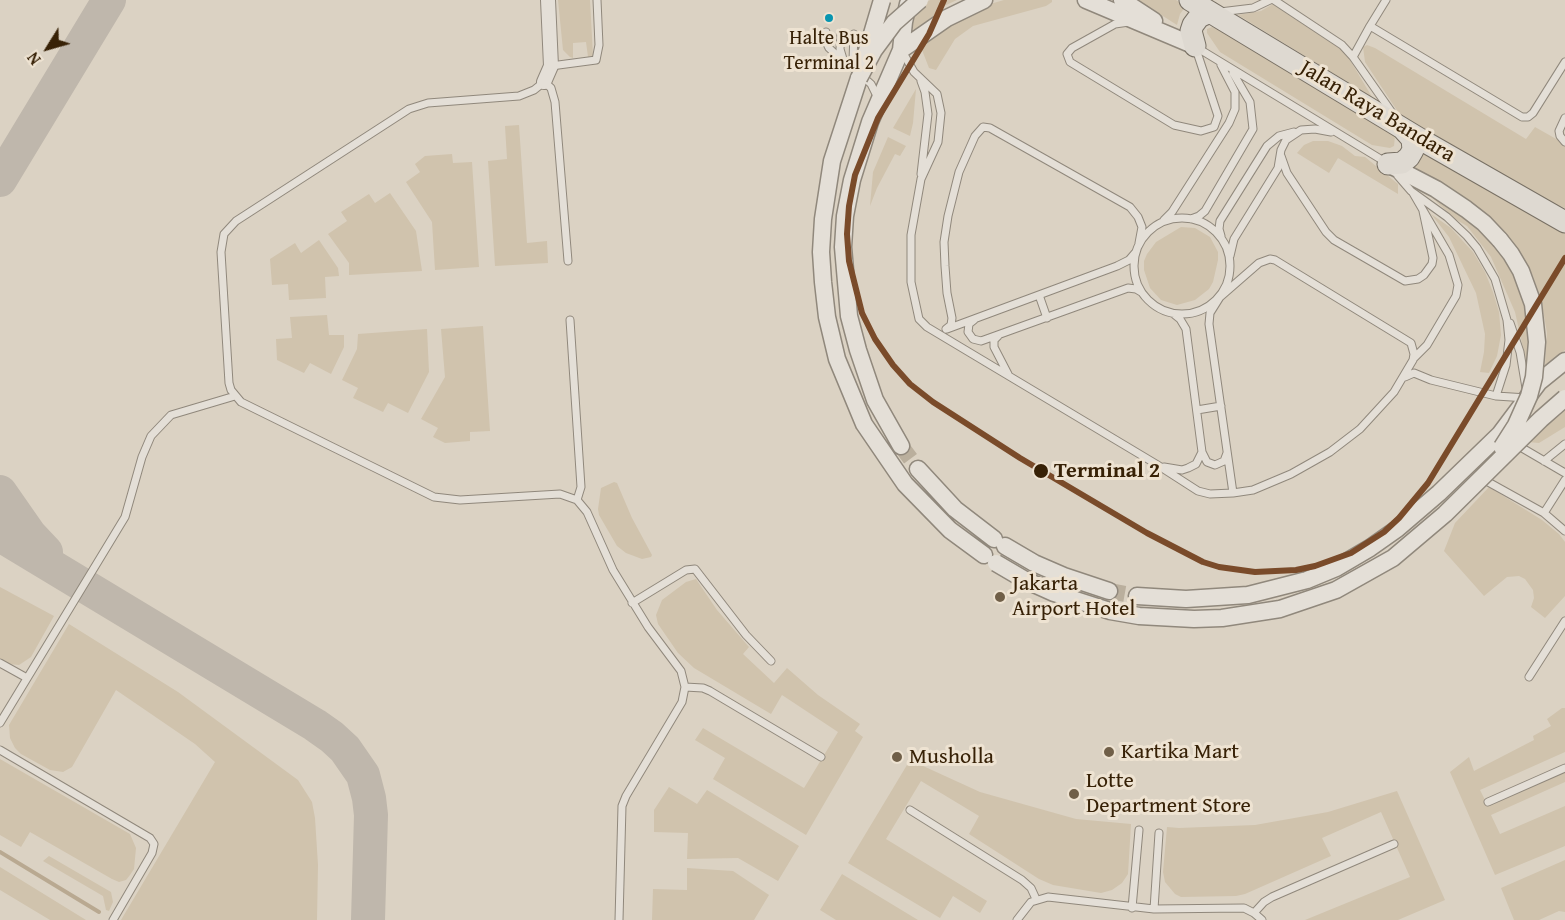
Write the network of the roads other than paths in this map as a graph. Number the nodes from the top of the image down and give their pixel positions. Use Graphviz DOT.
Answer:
graph roads {
  1 [pos="548,0"];
  2 [pos="597,0"];
  3 [pos="882,0"];
  4 [pos="909,0"];
  5 [pos="920,0"];
  6 [pos="984,0"];
  7 [pos="1086,0"];
  8 [pos="1122,0"];
  9 [pos="1190,0"];
  10 [pos="1272,0"];
  11 [pos="1386,0"];
  12 [pos="1211,13"];
  13 [pos="1136,22"];
  14 [pos="1370,26"];
  15 [pos="826,32"];
  16 [pos="841,33"];
  17 [pos="854,34"];
  18 [pos="1195,46"];
  19 [pos="901,50"];
  20 [pos="1353,57"];
  21 [pos="1219,62"];
  22 [pos="1565,62"];
  23 [pos="846,63"];
  24 [pos="551,66"];
  25 [pos="1230,69"];
  26 [pos="858,75"];
  27 [pos="920,79"];
  28 [pos="544,82"];
  29 [pos="876,108"];
  30 [pos="1565,118"];
  31 [pos="1403,129"];
  32 [pos="1301,130"];
  33 [pos="1334,132"];
  34 [pos="1565,142"];
  35 [pos="1281,156"];
  36 [pos="1388,164"];
  37 [pos="921,179"];
  38 [pos="1411,191"];
  39 [pos="1423,211"];
  40 [pos="1191,219"];
  41 [pos="1162,222"];
  42 [pos="1565,222"];
  43 [pos="1222,239"];
  44 [pos="1139,243"];
  45 [pos="1136,253"];
  46 [pos="568,261"];
  47 [pos="1230,261"];
  48 [pos="1039,295"];
  49 [pos="1145,296"];
  50 [pos="1220,297"];
  51 [pos="1503,302"];
  52 [pos="1170,312"];
  53 [pos="976,318"];
  54 [pos="1047,318"];
  55 [pos="570,320"];
  56 [pos="930,329"];
  57 [pos="946,329"];
  58 [pos="1000,334"];
  59 [pos="1413,360"];
  60 [pos="1565,361"];
  61 [pos="1012,378"];
  62 [pos="1401,380"];
  63 [pos="235,396"];
  64 [pos="1496,396"];
  65 [pos="1527,398"];
  66 [pos="1565,398"];
  67 [pos="1221,406"];
  68 [pos="1197,410"];
  69 [pos="1500,434"];
  70 [pos="1565,444"];
  71 [pos="902,446"];
  72 [pos="1227,451"];
  73 [pos="1202,452"];
  74 [pos="1544,461"];
  75 [pos="1156,464"];
  76 [pos="918,469"];
  77 [pos="1466,469"];
  78 [pos="1565,473"];
  79 [pos="1484,474"];
  80 [pos="1565,480"];
  81 [pos="1233,493"];
  82 [pos="577,500"];
  83 [pos="1544,513"];
  84 [pos="1565,531"];
  85 [pos="1109,591"];
  86 [pos="1137,596"];
  87 [pos="632,603"];
  88 [pos="1565,621"];
  89 [pos="771,661"];
  90 [pos="0,663"];
  91 [pos="1529,677"];
  92 [pos="27,678"];
  93 [pos="685,687"];
  94 [pos="3,712"];
  95 [pos="0,723"];
  96 [pos="0,750"];
  97 [pos="822,757"];
  98 [pos="1565,768"];
  99 [pos="1488,802"];
  100 [pos="910,810"];
  101 [pos="1139,830"];
  102 [pos="1159,833"];
  103 [pos="1394,844"];
  104 [pos="1036,899"];
  105 [pos="1131,908"];
  106 [pos="1154,909"];
  107 [pos="1254,913"];
  108 [pos="113,920"];
  109 [pos="619,920"];
  110 [pos="1017,920"];
  111 [pos="1262,920"];
  1 -- 24 [label="street"];
  2 -- 24 [label="lane"];
  3 -- 26 [label="street, bridge"];
  4 -- 19 [label="street"];
  5 -- 26 [label="street, bridge"];
  6 -- 19 [label="street"];
  7 -- 13 [label="street"];
  8 -- 18 [label="street"];
  9 -- 12 [label="main road, Jalan Raya Bandara"];
  10 -- 12 [label="lane"];
  10 -- 20 [label="lane"];
  11 -- 14 [label="lane"];
  12 -- 18 [label="main road"];
  12 -- 31 [label="main road, Jalan Raya Bandara"];
  13 -- 18 [label="street"];
  13 -- 18 [label="lane"];
  14 -- 20 [label="lane"];
  14 -- 22 [label="lane"];
  15 -- 23 [label="lane"];
  16 -- 23 [label="lane"];
  17 -- 26 [label="lane"];
  18 -- 21 [label="lane"];
  19 -- 27 [label="lane"];
  19 -- 29 [label="street"];
  20 -- 31 [label="lane"];
  21 -- 25 [label="lane"];
  21 -- 41 [label="lane"];
  23 -- 26 [label="lane"];
  24 -- 28 [label="street"];
  25 -- 33 [label="lane"];
  25 -- 40 [label="lane"];
  26 -- 29 [label="lane"];
  26 -- 79 [label="street, bridge"];
  27 -- 37 [label="lane"];
  27 -- 37 [label="lane"];
  28 -- 46 [label="lane"];
  28 -- 63 [label="lane"];
  29 -- 71 [label="street"];
  30 -- 34 [label="lane"];
  31 -- 36 [label="main road"];
  31 -- 42 [label="main road, Jalan Raya Bandara"];
  32 -- 33 [label="lane"];
  32 -- 35 [label="lane"];
  32 -- 43 [label="lane"];
  33 -- 36 [label="lane"];
  35 -- 39 [label="lane"];
  35 -- 47 [label="lane"];
  36 -- 38 [label="lane"];
  36 -- 79 [label="street, bridge"];
  37 -- 56 [label="lane"];
  38 -- 39 [label="lane"];
  38 -- 51 [label="lane"];
  39 -- 59 [label="lane"];
  40 -- 41 [label="lane"];
  40 -- 43 [label="lane"];
  41 -- 44 [label="lane"];
  43 -- 47 [label="lane"];
  44 -- 45 [label="lane"];
  44 -- 57 [label="lane"];
  45 -- 48 [label="lane"];
  45 -- 49 [label="lane"];
  47 -- 50 [label="lane"];
  48 -- 53 [label="lane"];
  48 -- 54 [label="lane"];
  49 -- 52 [label="lane"];
  49 -- 54 [label="lane"];
  50 -- 52 [label="lane"];
  50 -- 59 [label="lane"];
  50 -- 67 [label="lane"];
  51 -- 64 [label="lane"];
  51 -- 65 [label="lane"];
  52 -- 68 [label="lane"];
  53 -- 57 [label="lane"];
  53 -- 58 [label="lane"];
  54 -- 58 [label="lane"];
  55 -- 82 [label="lane"];
  56 -- 57 [label="lane"];
  56 -- 61 [label="lane"];
  58 -- 61 [label="lane"];
  59 -- 62 [label="lane"];
  60 -- 65 [label="street"];
  61 -- 75 [label="lane"];
  62 -- 64 [label="lane"];
  62 -- 81 [label="lane"];
  63 -- 82 [label="lane"];
  63 -- 92 [label="lane"];
  64 -- 65 [label="lane"];
  65 -- 69 [label="street"];
  66 -- 79 [label="street, bridge"];
  67 -- 68 [label="lane"];
  67 -- 72 [label="lane"];
  68 -- 73 [label="lane"];
  69 -- 74 [label="lane"];
  69 -- 77 [label="street"];
  70 -- 74 [label="lane"];
  72 -- 73 [label="lane"];
  72 -- 81 [label="lane"];
  73 -- 75 [label="lane"];
  74 -- 78 [label="lane"];
  75 -- 81 [label="lane"];
  76 -- 85 [label="street"];
  77 -- 83 [label="lane"];
  77 -- 86 [label="street"];
  80 -- 83 [label="lane"];
  82 -- 87 [label="lane"];
  83 -- 84 [label="lane"];
  87 -- 89 [label="lane"];
  87 -- 93 [label="lane"];
  88 -- 91 [label="lane"];
  90 -- 92 [label="lane"];
  92 -- 94 [label="lane"];
  93 -- 97 [label="lane"];
  93 -- 109 [label="lane"];
  94 -- 95 [label="lane"];
  96 -- 108 [label="lane"];
  98 -- 99 [label="lane"];
  100 -- 104 [label="lane"];
  101 -- 105 [label="lane"];
  102 -- 106 [label="lane"];
  103 -- 107 [label="lane"];
  104 -- 105 [label="lane"];
  104 -- 110 [label="lane"];
  105 -- 106 [label="lane"];
  106 -- 107 [label="lane"];
  107 -- 111 [label="lane"];
}
